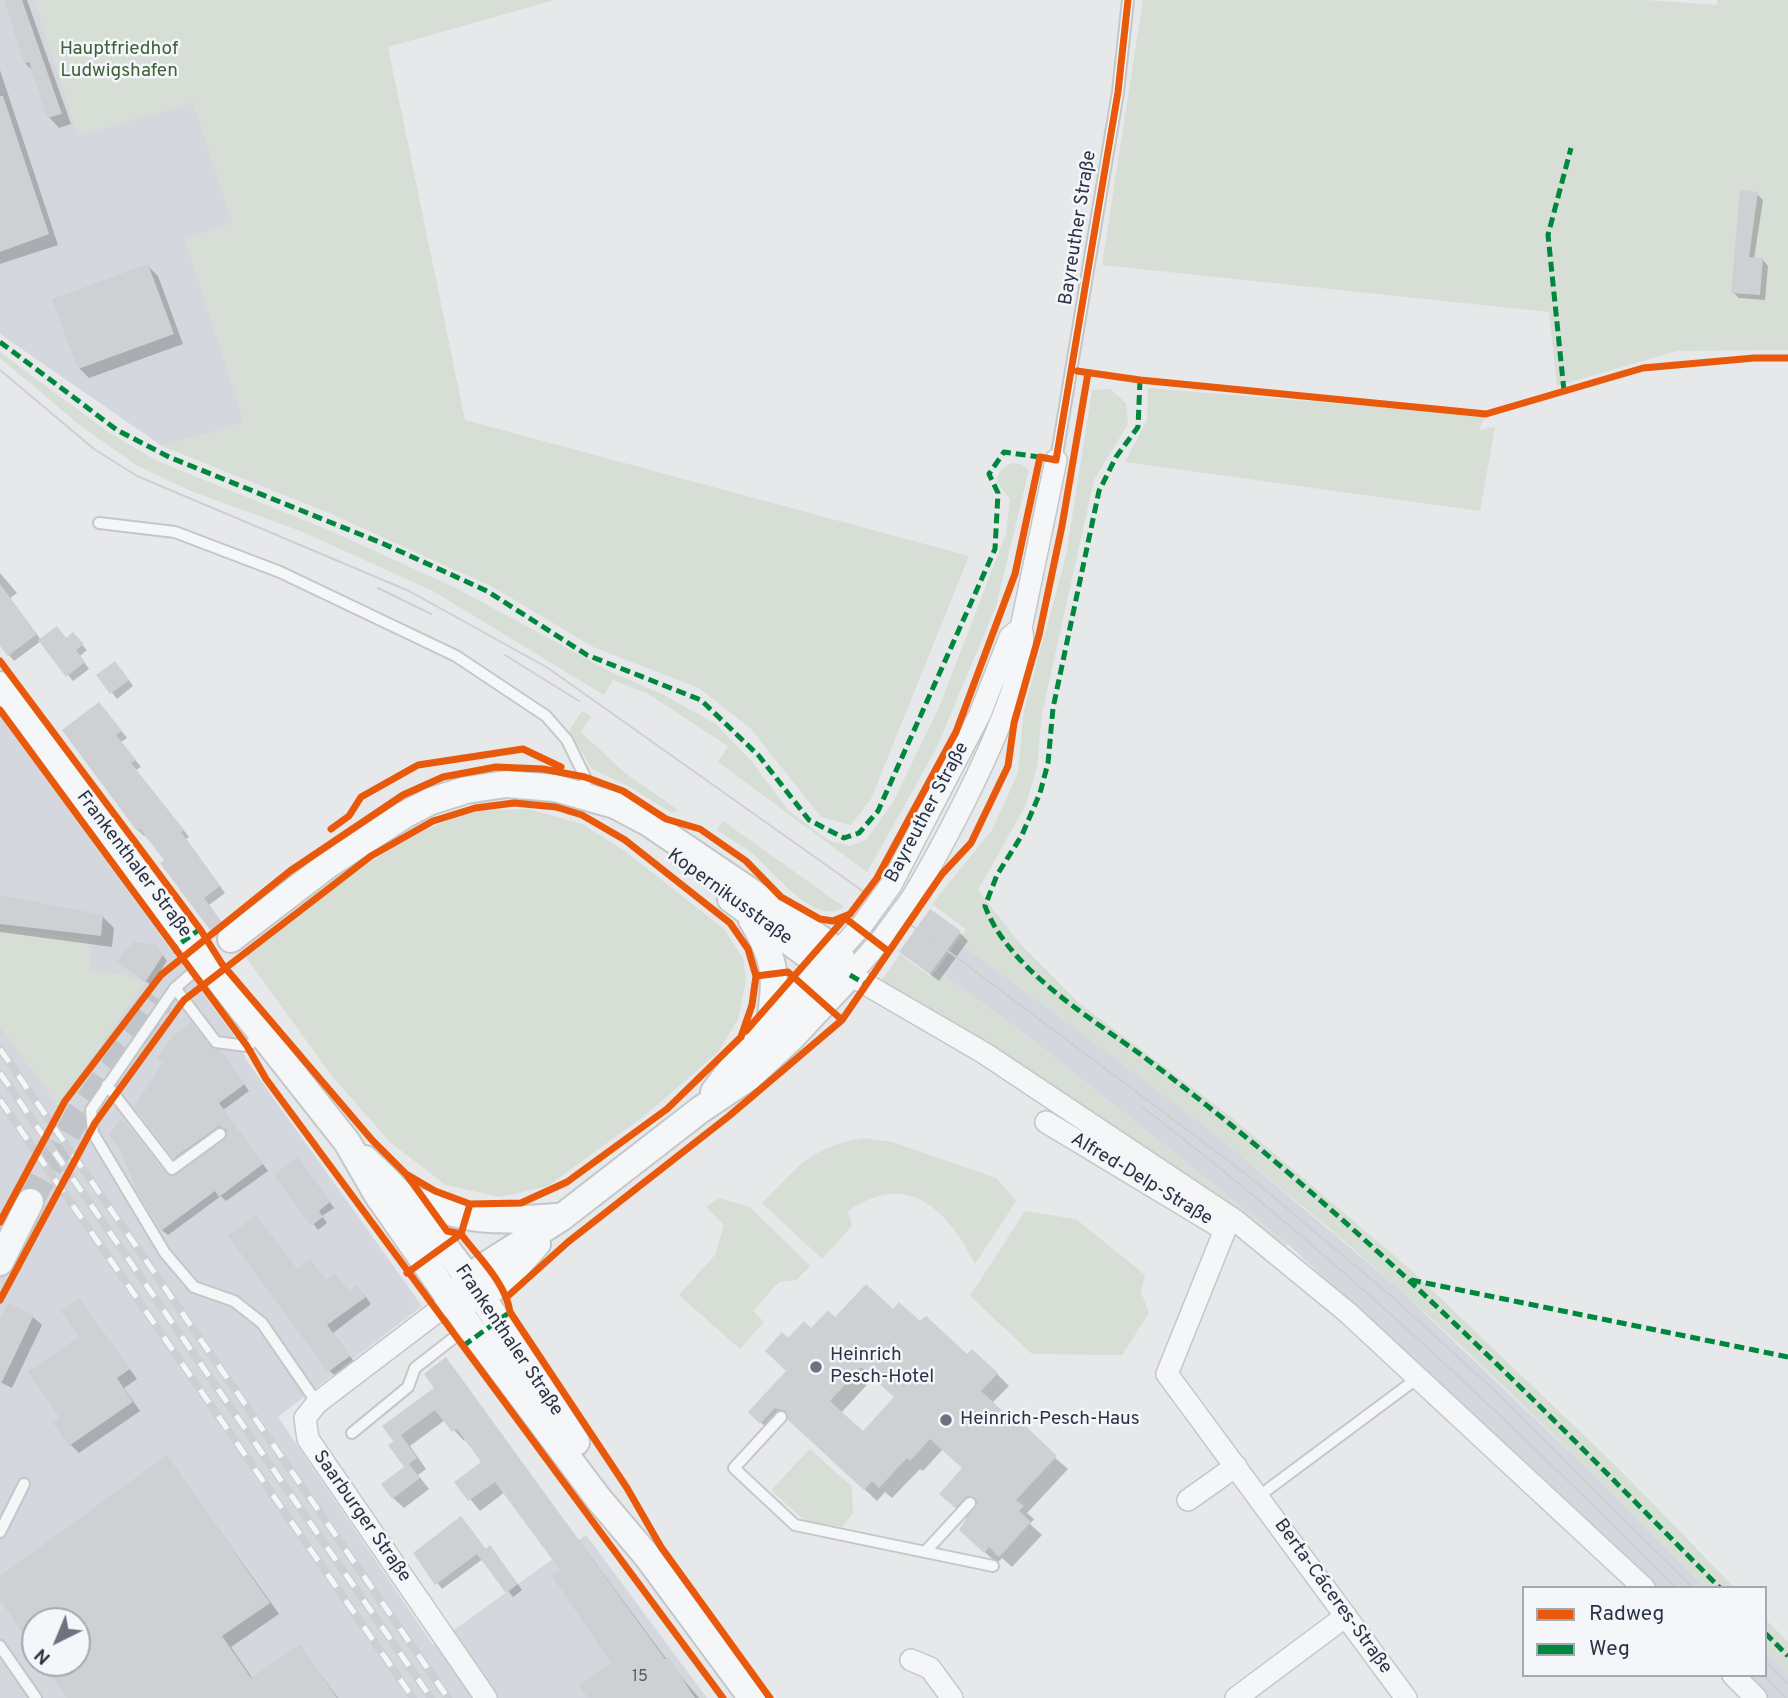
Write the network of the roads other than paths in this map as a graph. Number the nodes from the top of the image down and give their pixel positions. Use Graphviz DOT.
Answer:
graph roads {
  1 [pos="1128,0"];
  2 [pos="1056,460"];
  3 [pos="99,523"];
  4 [pos="1021,628"];
  5 [pos="0,685"];
  6 [pos="587,797"];
  7 [pos="746,910"];
  8 [pos="231,939"];
  9 [pos="205,962"];
  10 [pos="837,965"];
  11 [pos="175,988"];
  12 [pos="770,1026"];
  13 [pos="262,1035"];
  14 [pos="107,1084"];
  15 [pos="700,1110"];
  16 [pos="1046,1122"];
  17 [pos="220,1134"];
  18 [pos="347,1142"];
  19 [pos="405,1196"];
  20 [pos="30,1202"];
  21 [pos="562,1217"];
  22 [pos="0,1262"];
  23 [pos="473,1289"];
  24 [pos="451,1301"];
  25 [pos="469,1326"];
  26 [pos="1419,1377"];
  27 [pos="317,1403"];
  28 [pos="781,1417"];
  29 [pos="352,1433"];
  30 [pos="1236,1466"];
  31 [pos="24,1484"];
  32 [pos="1259,1496"];
  33 [pos="1188,1500"];
  34 [pos="970,1503"];
  35 [pos="0,1532"];
  36 [pos="925,1552"];
  37 [pos="647,1556"];
  38 [pos="993,1566"];
  39 [pos="1642,1586"];
  40 [pos="1346,1616"];
  41 [pos="0,1646"];
  42 [pos="911,1660"];
  43 [pos="1736,1677"];
  44 [pos="36,1698"];
  45 [pos="486,1698"];
  46 [pos="752,1698"];
  47 [pos="953,1698"];
  48 [pos="1236,1698"];
  49 [pos="1406,1698"];
  50 [pos="1756,1698"];
  1 -- 2 [label="lane, Bayreuther Straße"];
  2 -- 4 [label="street, Bayreuther Straße"];
  3 -- 6 [label="lane"];
  4 -- 10 [label="street, Bayreuther Straße, bridge"];
  4 -- 10 [label="street, Bayreuther Straße, bridge"];
  5 -- 9 [label="street, Frankenthaler Straße"];
  6 -- 7 [label="street, Kopernikusstraße"];
  6 -- 8 [label="street, Kopernikusstraße"];
  6 -- 10 [label="street, Kopernikusstraße"];
  7 -- 10 [label="street, Kopernikusstraße"];
  7 -- 12 [label="street"];
  9 -- 11 [label="lane"];
  9 -- 13 [label="street, Frankenthaler Straße"];
  10 -- 12 [label="street, Bayreuther Straße"];
  10 -- 15 [label="street, Bayreuther Straße"];
  10 -- 26 [label="street"];
  11 -- 13 [label="lane"];
  11 -- 14 [label="lane"];
  12 -- 15 [label="street, Bayreuther Straße"];
  13 -- 18 [label="street, Frankenthaler Straße"];
  14 -- 17 [label="lane"];
  14 -- 27 [label="lane"];
  15 -- 21 [label="street, Bayreuther Straße"];
  16 -- 30 [label="street, Alfred-Delp-Straße"];
  18 -- 19 [label="street, Frankenthaler Straße"];
  18 -- 24 [label="street, Frankenthaler Straße"];
  19 -- 21 [label="street"];
  19 -- 23 [label="street, Frankenthaler Straße"];
  20 -- 22 [label="street"];
  21 -- 23 [label="street, Bayreuther Straße"];
  23 -- 24 [label="street, Bayreuther Straße"];
  23 -- 37 [label="street, Frankenthaler Straße"];
  24 -- 25 [label="street, Frankenthaler Straße"];
  24 -- 27 [label="street"];
  25 -- 29 [label="lane"];
  25 -- 37 [label="street, Frankenthaler Straße"];
  26 -- 32 [label="lane"];
  26 -- 39 [label="street"];
  27 -- 45 [label="street, Saarburger Straße"];
  28 -- 36 [label="lane"];
  30 -- 32 [label="street, Alfred-Delp-Straße"];
  30 -- 33 [label="street"];
  31 -- 35 [label="lane"];
  32 -- 40 [label="street, Berta-Cáceres-Straße"];
  34 -- 36 [label="lane"];
  36 -- 38 [label="lane"];
  37 -- 46 [label="street, Frankenthaler Straße"];
  40 -- 48 [label="street"];
  40 -- 49 [label="street, Berta-Cáceres-Straße"];
  41 -- 44 [label="lane"];
  42 -- 47 [label="street"];
  43 -- 50 [label="street"];
}
